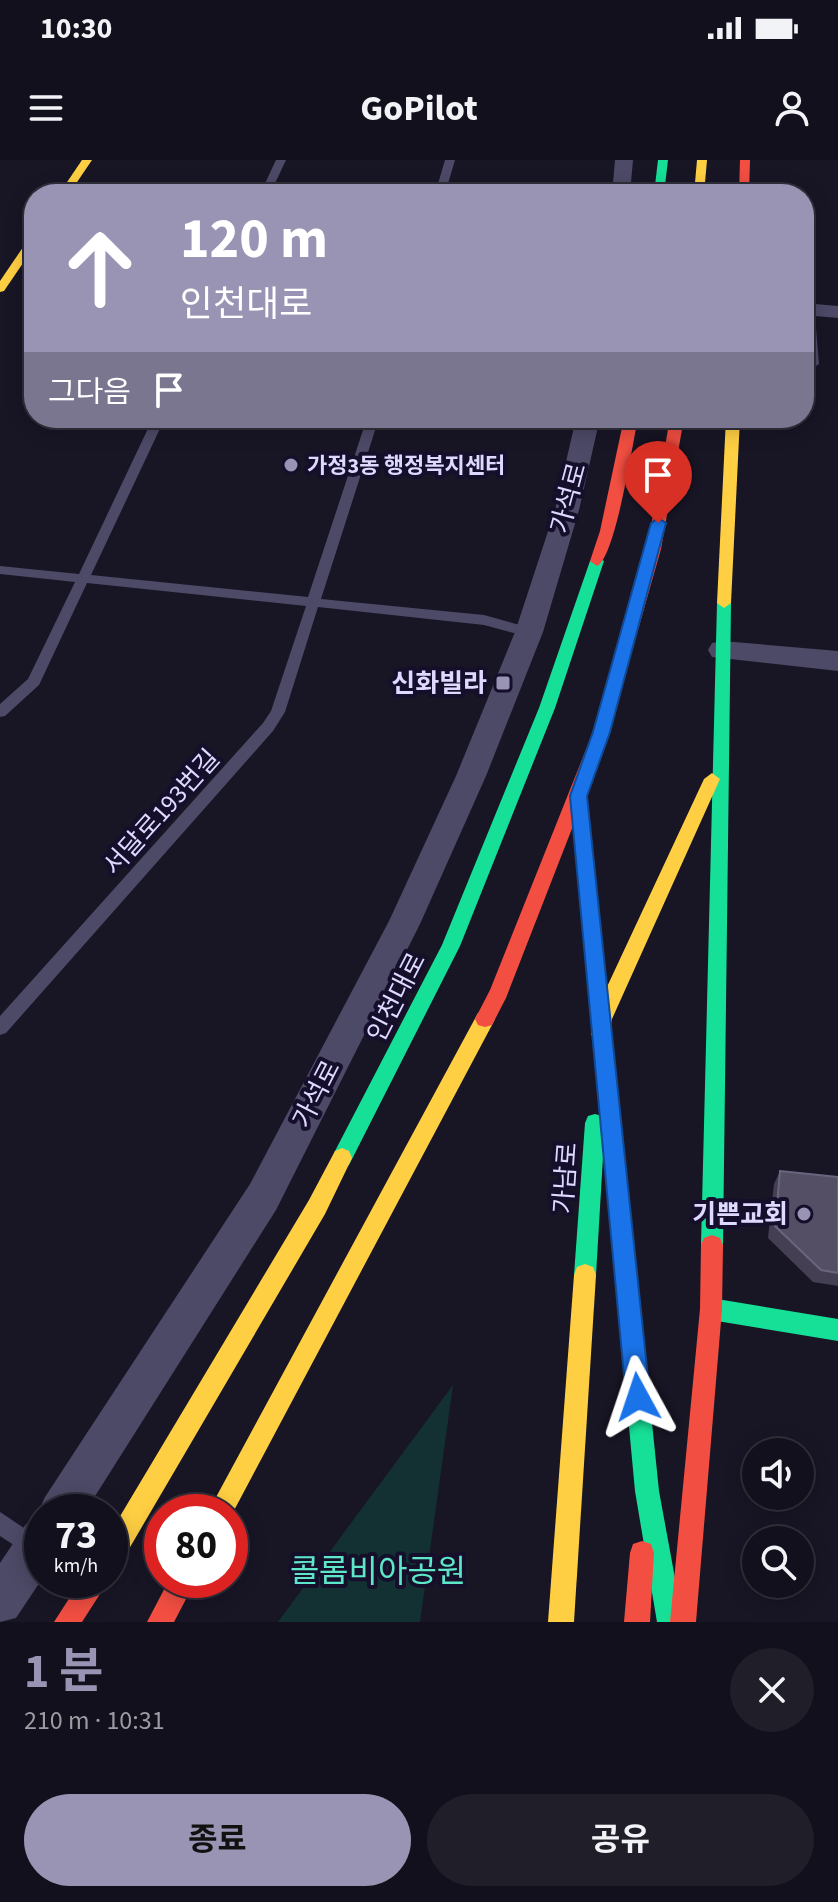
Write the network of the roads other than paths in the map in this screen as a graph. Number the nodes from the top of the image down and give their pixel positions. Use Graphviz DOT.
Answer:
graph roads {
  1 [pos="87,160"];
  2 [pos="281,160"];
  3 [pos="450,160"];
  4 [pos="624,160"];
  5 [pos="663,160"];
  6 [pos="702,160"];
  7 [pos="745,160"];
  8 [pos="71,184"];
  9 [pos="270,184"];
  10 [pos="443,184"];
  11 [pos="622,184"];
  12 [pos="660,184"];
  13 [pos="700,184"];
  14 [pos="744,184"];
  15 [pos="24,256"];
  16 [pos="0,289"];
  17 [pos="814,310"];
  18 [pos="838,312"];
  19 [pos="154,428"];
  20 [pos="370,428"];
  21 [pos="586,428"];
  22 [pos="629,428"];
  23 [pos="675,428"];
  24 [pos="733,428"];
  25 [pos="0,570"];
  26 [pos="82,579"];
  27 [pos="313,602"];
  28 [pos="529,632"];
  29 [pos="722,650"];
  30 [pos="838,661"];
  31 [pos="0,712"];
  32 [pos="720,763"];
  33 [pos="578,796"];
  34 [pos="602,1019"];
  35 [pos="0,1028"];
  36 [pos="711,1309"];
  37 [pos="838,1330"];
  38 [pos="647,1491"];
  39 [pos="72,1494"];
  40 [pos="230,1494"];
  41 [pos="0,1523"];
  42 [pos="128,1527"];
  43 [pos="24,1536"];
  44 [pos="24,1566"];
  45 [pos="84,1598"];
  46 [pos="173,1598"];
  47 [pos="0,1602"];
  48 [pos="67,1622"];
  49 [pos="160,1622"];
  50 [pos="561,1622"];
  51 [pos="637,1622"];
  52 [pos="670,1622"];
  53 [pos="683,1622"];
  1 -- 8 [label="main road"];
  2 -- 9 [label="lane"];
  3 -- 10 [label="lane"];
  4 -- 11 [label="street"];
  5 -- 12 [label="main road"];
  6 -- 13 [label="main road"];
  7 -- 14 [label="main road"];
  15 -- 16 [label="main road"];
  17 -- 18 [label="street"];
  19 -- 26 [label="lane"];
  20 -- 27 [label="lane, 서달로193번길"];
  21 -- 28 [label="street, 가석로"];
  22 -- 42 [label="main road, 인천대로"];
  23 -- 33 [label="main road"];
  24 -- 29 [label="main road, 가남로"];
  25 -- 26 [label="lane"];
  26 -- 27 [label="lane"];
  26 -- 31 [label="lane"];
  27 -- 28 [label="lane"];
  27 -- 35 [label="lane, 서달로193번길"];
  28 -- 39 [label="street, 가석로"];
  29 -- 30 [label="street"];
  29 -- 32 [label="main road, 가남로"];
  32 -- 34 [label="main road, 가남로"];
  32 -- 36 [label="main road, 가남로"];
  33 -- 34 [label="main road"];
  33 -- 40 [label="main road"];
  34 -- 38 [label="main road"];
  34 -- 50 [label="main road, 가남로"];
  36 -- 37 [label="main road"];
  36 -- 53 [label="main road, 가남로"];
  38 -- 51 [label="main road"];
  38 -- 52 [label="main road"];
  41 -- 43 [label="lane"];
  44 -- 47 [label="street"];
  45 -- 48 [label="main road"];
  46 -- 49 [label="main road"];
}
